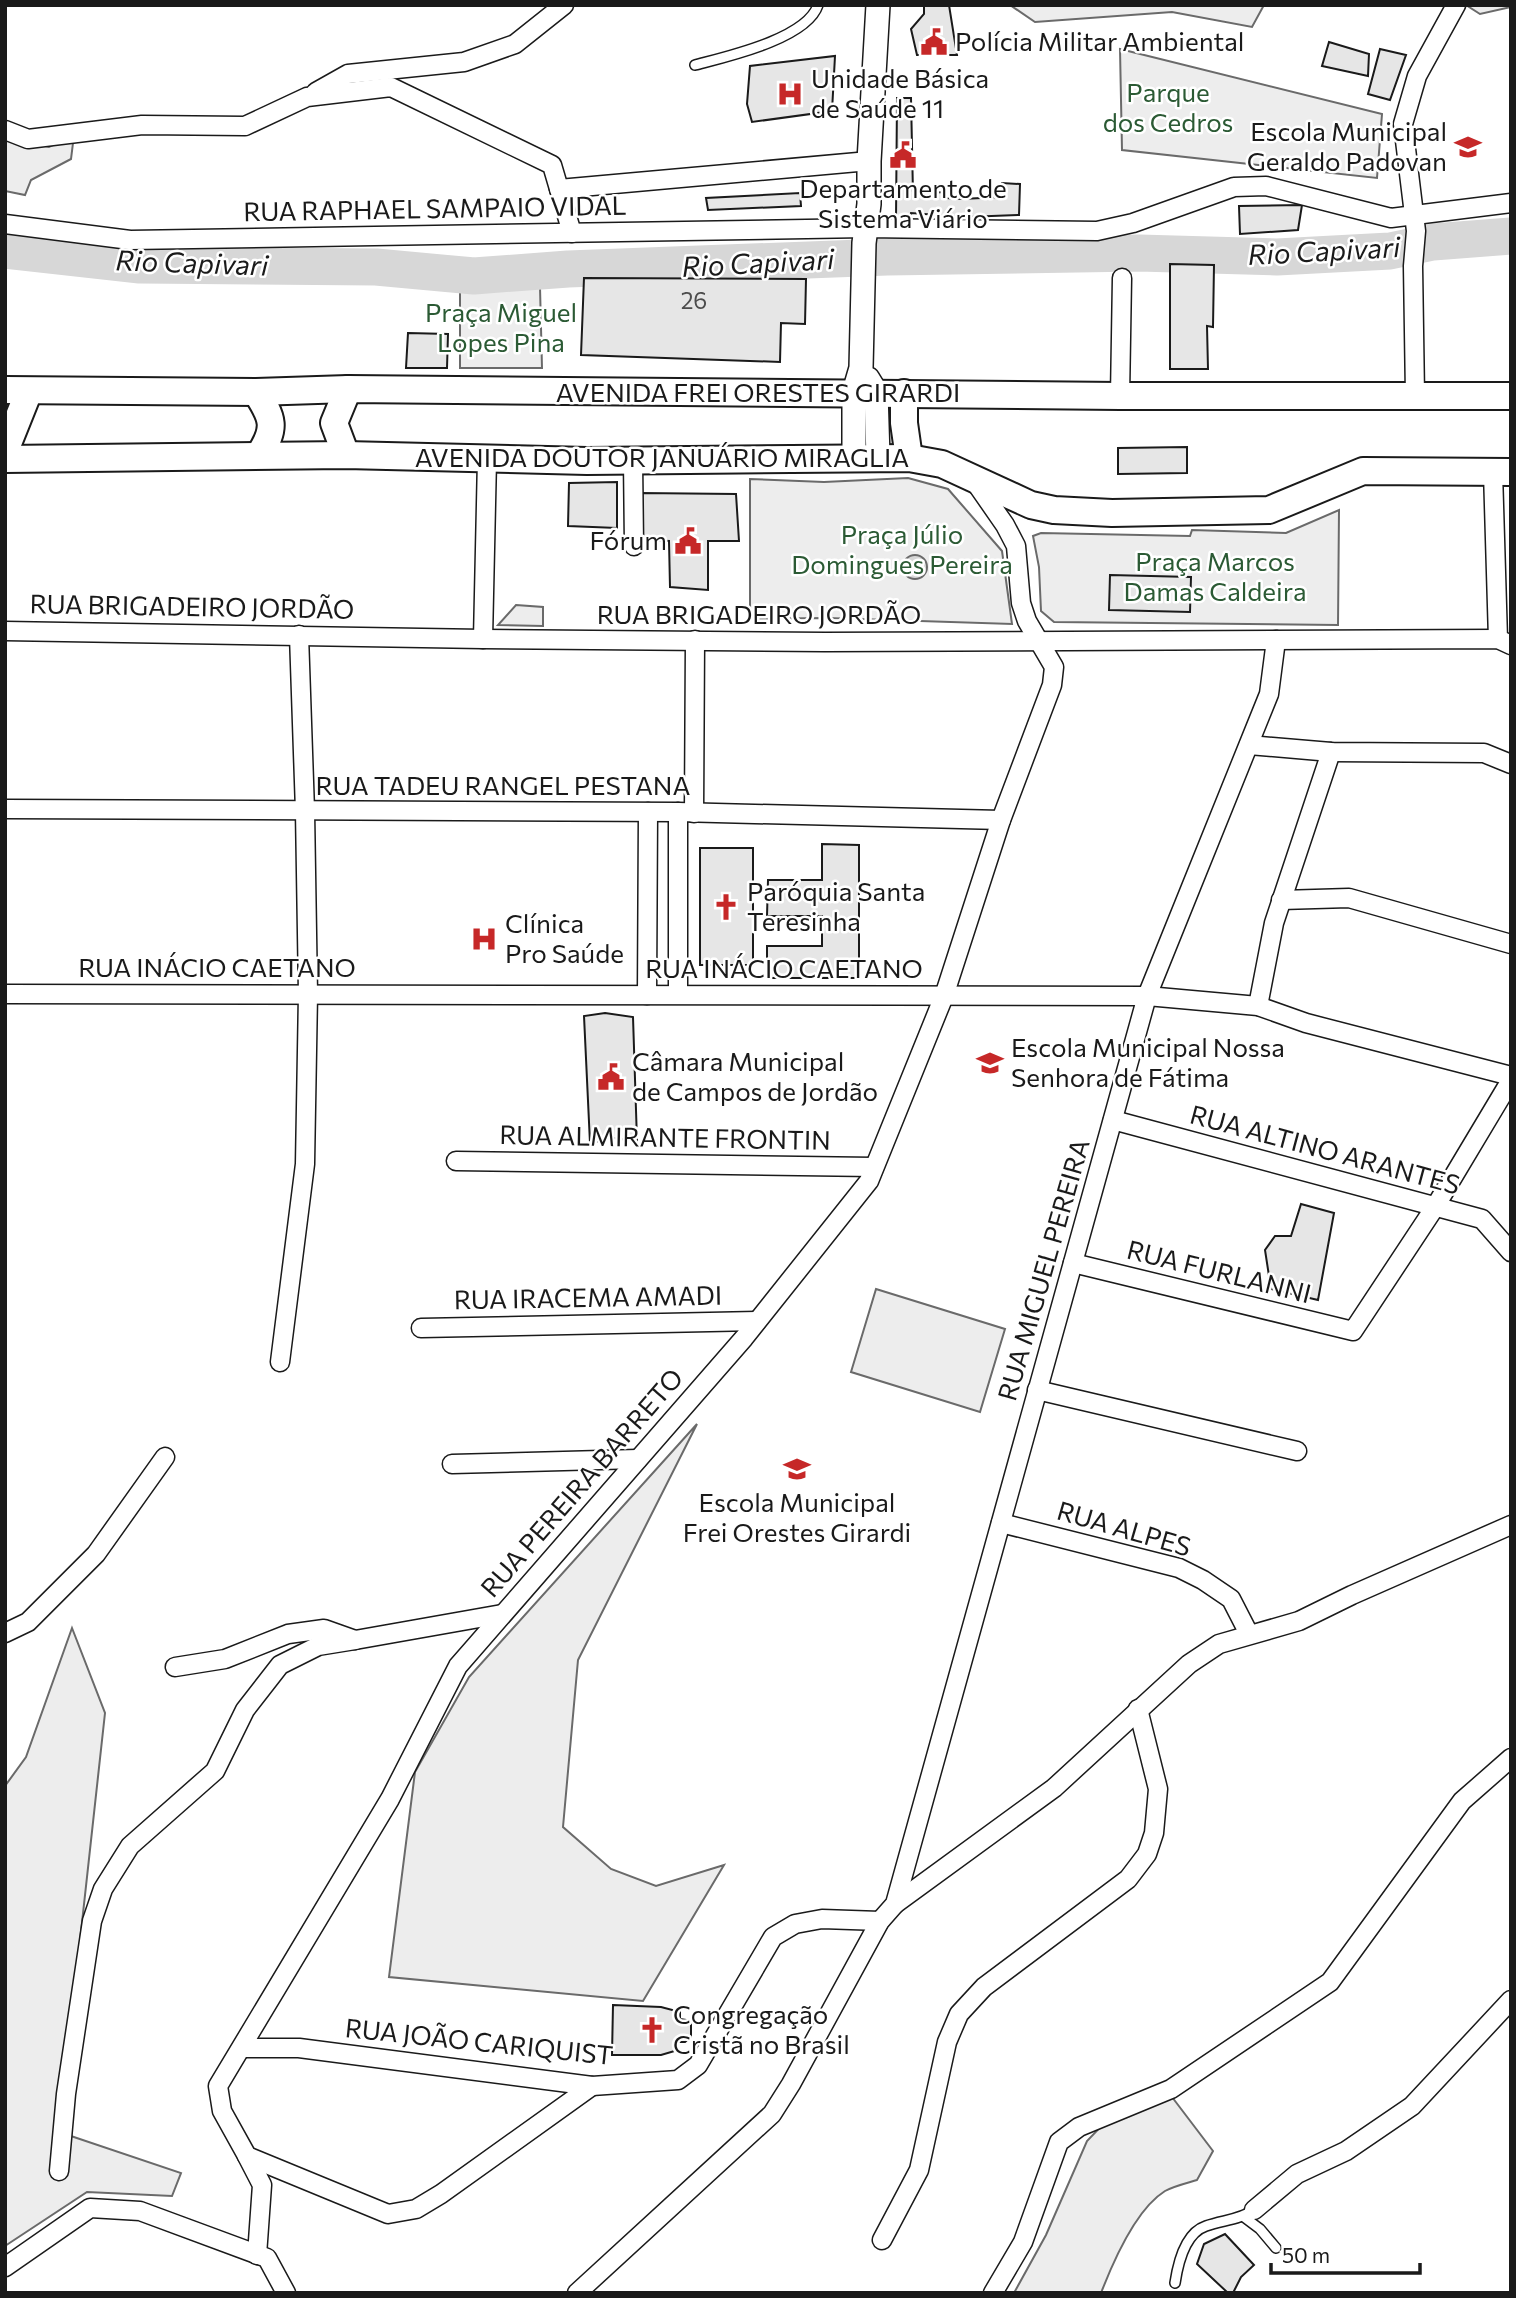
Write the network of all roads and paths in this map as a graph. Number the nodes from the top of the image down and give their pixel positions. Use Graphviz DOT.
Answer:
graph roads {
  1 [pos="564,5"];
  2 [pos="818,5"];
  3 [pos="878,5"];
  4 [pos="1456,5"];
  5 [pos="695,65"];
  6 [pos="307,97"];
  7 [pos="5,130"];
  8 [pos="869,161"];
  9 [pos="559,189"];
  10 [pos="1511,203"];
  11 [pos="5,224"];
  12 [pos="1415,224"];
  13 [pos="572,233"];
  14 [pos="865,236"];
  15 [pos="1122,278"];
  16 [pos="864,384"];
  17 [pos="348,389"];
  18 [pos="17,391"];
  19 [pos="256,392"];
  20 [pos="904,393"];
  21 [pos="1120,396"];
  22 [pos="1415,396"];
  23 [pos="1511,396"];
  24 [pos="5,451"];
  25 [pos="259,455"];
  26 [pos="346,455"];
  27 [pos="486,458"];
  28 [pos="866,458"];
  29 [pos="909,458"];
  30 [pos="5,459"];
  31 [pos="633,460"];
  32 [pos="1502,472"];
  33 [pos="971,477"];
  34 [pos="634,546"];
  35 [pos="5,631"];
  36 [pos="299,635"];
  37 [pos="483,639"];
  38 [pos="695,640"];
  39 [pos="1276,640"];
  40 [pos="1039,641"];
  41 [pos="1504,642"];
  42 [pos="1249,745"];
  43 [pos="1331,752"];
  44 [pos="1511,764"];
  45 [pos="5,809"];
  46 [pos="305,811"];
  47 [pos="648,812"];
  48 [pos="686,813"];
  49 [pos="1001,820"];
  50 [pos="1281,901"];
  51 [pos="1511,944"];
  52 [pos="678,993"];
  53 [pos="5,994"];
  54 [pos="308,994"];
  55 [pos="647,995"];
  56 [pos="944,996"];
  57 [pos="1147,996"];
  58 [pos="1258,1006"];
  59 [pos="1511,1078"];
  60 [pos="1113,1120"];
  61 [pos="456,1161"];
  62 [pos="874,1167"];
  63 [pos="1435,1207"];
  64 [pos="1511,1252"];
  65 [pos="1073,1264"];
  66 [pos="757,1321"];
  67 [pos="421,1328"];
  68 [pos="279,1362"];
  69 [pos="1037,1390"];
  70 [pos="1297,1451"];
  71 [pos="165,1457"];
  72 [pos="638,1459"];
  73 [pos="452,1464"];
  74 [pos="1001,1523"];
  75 [pos="1511,1525"];
  76 [pos="502,1615"];
  77 [pos="5,1633"];
  78 [pos="1249,1634"];
  79 [pos="355,1640"];
  80 [pos="175,1667"];
  81 [pos="1138,1709"];
  82 [pos="1511,1758"];
  83 [pos="895,1904"];
  84 [pos="880,1921"];
  85 [pos="1511,2000"];
  86 [pos="242,2048"];
  87 [pos="592,2086"];
  88 [pos="247,2156"];
  89 [pos="59,2171"];
  90 [pos="1249,2213"];
  91 [pos="882,2240"];
  92 [pos="1276,2248"];
  93 [pos="257,2255"];
  94 [pos="5,2267"];
  95 [pos="1175,2283"];
  96 [pos="286,2293"];
  97 [pos="577,2293"];
  98 [pos="993,2293"];
  1 -- 6 [label="street"];
  2 -- 5 [label="lane"];
  3 -- 8 [label="street"];
  4 -- 12 [label="street"];
  6 -- 7 [label="street"];
  6 -- 9 [label="street"];
  8 -- 9 [label="street"];
  8 -- 14 [label="street"];
  9 -- 13 [label="street"];
  10 -- 12 [label="street, RUA RAPHAEL SAMPAIO VIDAL"];
  11 -- 13 [label="street, RUA RAPHAEL SAMPAIO VIDAL"];
  12 -- 14 [label="street, RUA RAPHAEL SAMPAIO VIDAL"];
  12 -- 22 [label="street"];
  13 -- 14 [label="street, RUA RAPHAEL SAMPAIO VIDAL"];
  14 -- 16 [label="street"];
  15 -- 21 [label="street"];
  16 -- 17 [label="main road, AVENIDA FREI ORESTES GIRARDI"];
  16 -- 20 [label="main road, AVENIDA FREI ORESTES GIRARDI"];
  16 -- 28 [label="street"];
  17 -- 19 [label="main road, AVENIDA FREI ORESTES GIRARDI"];
  17 -- 26 [label="main road"];
  18 -- 19 [label="main road, AVENIDA FREI ORESTES GIRARDI"];
  18 -- 24 [label="main road"];
  19 -- 25 [label="main road"];
  20 -- 21 [label="main road, AVENIDA FREI ORESTES GIRARDI"];
  20 -- 29 [label="main road"];
  21 -- 22 [label="main road, AVENIDA FREI ORESTES GIRARDI"];
  22 -- 23 [label="main road, AVENIDA FREI ORESTES GIRARDI"];
  25 -- 26 [label="main road, AVENIDA DOUTOR JANUÁRIO MIRAGLIA"];
  25 -- 30 [label="main road, AVENIDA DOUTOR JANUÁRIO MIRAGLIA"];
  26 -- 27 [label="main road, AVENIDA DOUTOR JANUÁRIO MIRAGLIA"];
  27 -- 31 [label="main road, AVENIDA DOUTOR JANUÁRIO MIRAGLIA"];
  27 -- 37 [label="street"];
  28 -- 29 [label="main road, AVENIDA DOUTOR JANUÁRIO MIRAGLIA"];
  28 -- 31 [label="main road, AVENIDA DOUTOR JANUÁRIO MIRAGLIA"];
  29 -- 33 [label="main road, AVENIDA DOUTOR JANUÁRIO MIRAGLIA"];
  31 -- 34 [label="street"];
  32 -- 33 [label="main road, AVENIDA DOUTOR JANUÁRIO MIRAGLIA"];
  32 -- 41 [label="street"];
  33 -- 40 [label="street, RUA PEREIRA BARRETO"];
  35 -- 36 [label="street, RUA BRIGADEIRO JORDÃO"];
  36 -- 37 [label="street, RUA BRIGADEIRO JORDÃO"];
  36 -- 46 [label="street"];
  37 -- 38 [label="street, RUA BRIGADEIRO JORDÃO"];
  38 -- 40 [label="street, RUA BRIGADEIRO JORDÃO"];
  38 -- 48 [label="street"];
  39 -- 40 [label="street, RUA BRIGADEIRO JORDÃO"];
  39 -- 41 [label="street, RUA BRIGADEIRO JORDÃO"];
  39 -- 42 [label="street, RUA MIGUEL PEREIRA"];
  40 -- 49 [label="street, RUA PEREIRA BARRETO"];
  42 -- 43 [label="street"];
  42 -- 57 [label="street, RUA MIGUEL PEREIRA"];
  43 -- 44 [label="street"];
  43 -- 50 [label="street"];
  45 -- 46 [label="street, RUA TADEU RANGEL PESTANA"];
  46 -- 47 [label="street, RUA TADEU RANGEL PESTANA"];
  46 -- 54 [label="street"];
  47 -- 48 [label="street, RUA TADEU RANGEL PESTANA"];
  47 -- 55 [label="street"];
  48 -- 49 [label="street, RUA TADEU RANGEL PESTANA"];
  48 -- 52 [label="street"];
  49 -- 56 [label="street, RUA PEREIRA BARRETO"];
  50 -- 51 [label="street"];
  50 -- 58 [label="street"];
  52 -- 55 [label="street, RUA INÁCIO CAETANO"];
  52 -- 56 [label="street, RUA INÁCIO CAETANO"];
  53 -- 54 [label="street, RUA INÁCIO CAETANO"];
  54 -- 55 [label="street, RUA INÁCIO CAETANO"];
  54 -- 68 [label="street"];
  56 -- 57 [label="street, RUA INÁCIO CAETANO"];
  56 -- 62 [label="street, RUA PEREIRA BARRETO"];
  57 -- 58 [label="street, RUA INÁCIO CAETANO"];
  57 -- 60 [label="street, RUA MIGUEL PEREIRA"];
  58 -- 59 [label="street, RUA INÁCIO CAETANO"];
  59 -- 63 [label="street"];
  60 -- 63 [label="street, RUA ALTINO ARANTES"];
  60 -- 65 [label="street, RUA MIGUEL PEREIRA"];
  61 -- 62 [label="street, RUA ALMIRANTE FRONTIN"];
  62 -- 66 [label="street, RUA PEREIRA BARRETO"];
  63 -- 64 [label="street, RUA ALTINO ARANTES"];
  63 -- 65 [label="street, RUA FURLANNI"];
  65 -- 69 [label="street, RUA MIGUEL PEREIRA"];
  66 -- 67 [label="street, RUA IRACEMA AMADI"];
  66 -- 72 [label="street, RUA PEREIRA BARRETO"];
  69 -- 70 [label="street"];
  69 -- 74 [label="street, RUA MIGUEL PEREIRA"];
  71 -- 77 [label="street"];
  72 -- 73 [label="street"];
  72 -- 76 [label="street, RUA PEREIRA BARRETO"];
  74 -- 78 [label="street, RUA ALPES"];
  74 -- 83 [label="street, RUA MIGUEL PEREIRA"];
  75 -- 78 [label="street"];
  76 -- 79 [label="street"];
  76 -- 86 [label="street, RUA PEREIRA BARRETO"];
  78 -- 81 [label="street"];
  79 -- 80 [label="street"];
  79 -- 89 [label="street"];
  81 -- 83 [label="street"];
  81 -- 91 [label="street"];
  82 -- 98 [label="street"];
  83 -- 84 [label="street, RUA MIGUEL PEREIRA"];
  84 -- 87 [label="street, RUA JOÃO CARIQUIST"];
  84 -- 97 [label="street, RUA MIGUEL PEREIRA"];
  85 -- 90 [label="street"];
  86 -- 87 [label="street, RUA JOÃO CARIQUIST"];
  86 -- 88 [label="street, RUA PEREIRA BARRETO"];
  87 -- 88 [label="street"];
  88 -- 93 [label="street, RUA PEREIRA BARRETO"];
  90 -- 92 [label="lane"];
  90 -- 95 [label="lane"];
  93 -- 94 [label="street"];
  93 -- 96 [label="street"];
}
